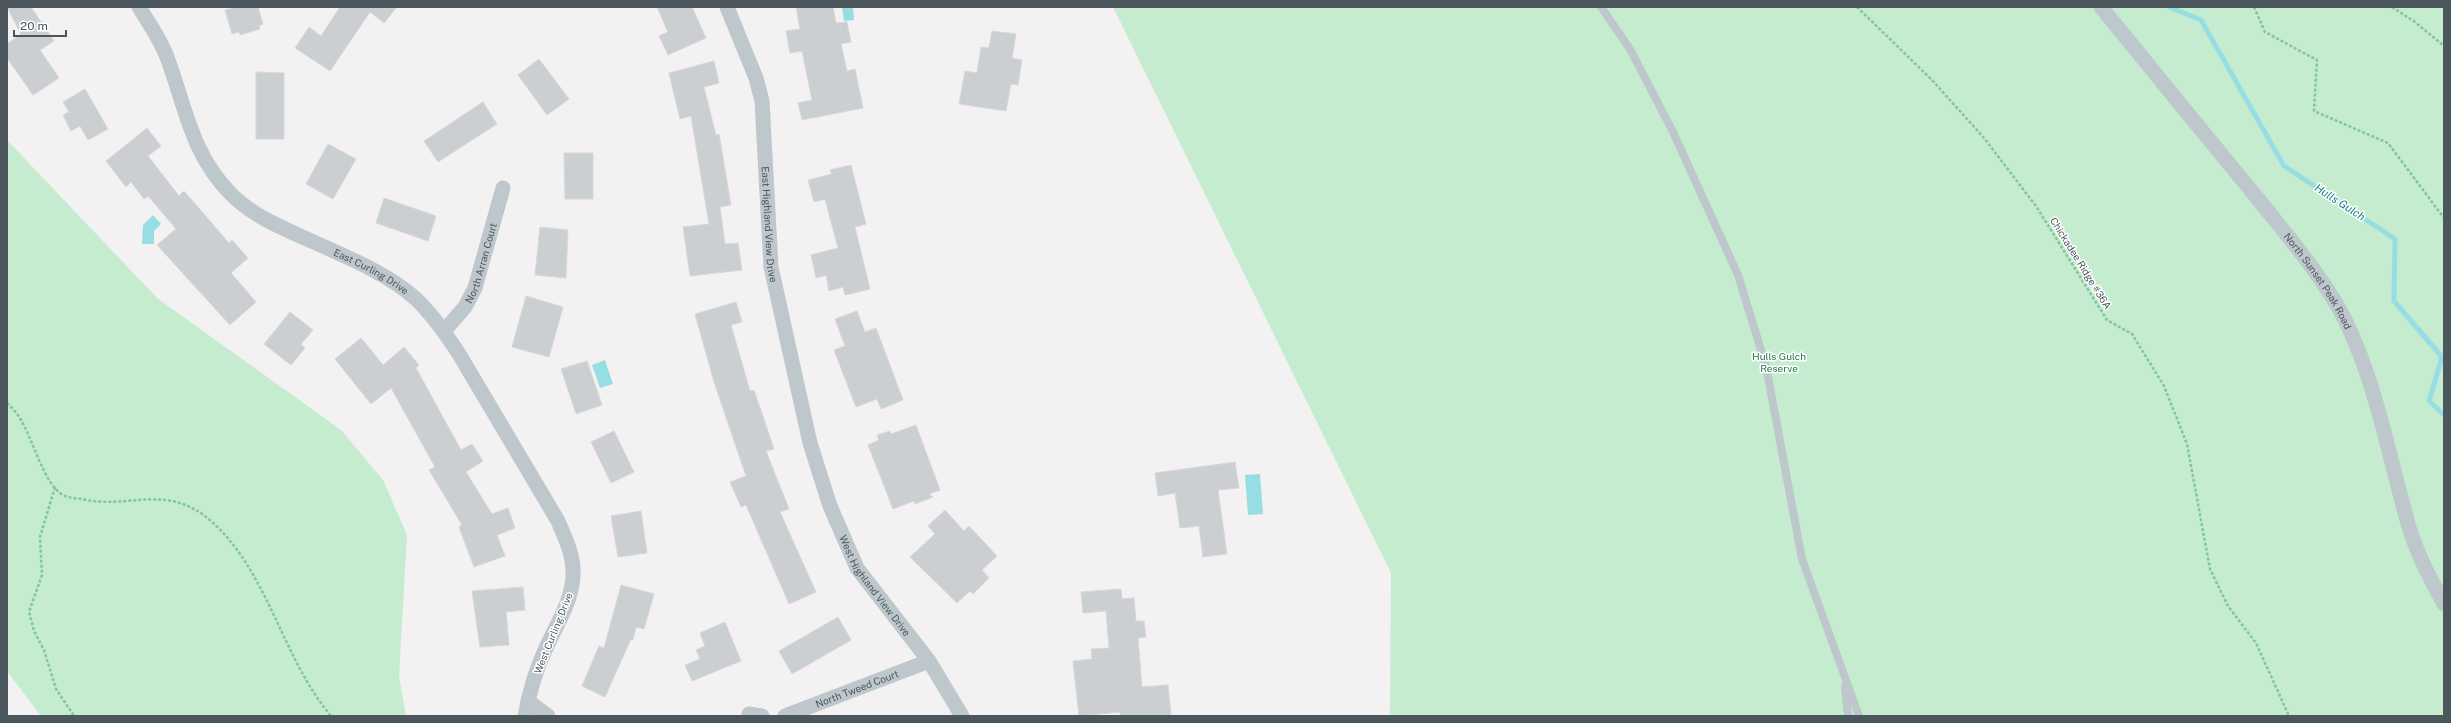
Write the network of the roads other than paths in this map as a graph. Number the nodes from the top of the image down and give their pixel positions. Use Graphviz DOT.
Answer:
graph roads {
  1 [pos="139,7"];
  2 [pos="727,7"];
  3 [pos="1601,7"];
  4 [pos="2101,7"];
  5 [pos="503,188"];
  6 [pos="444,331"];
  7 [pos="810,443"];
  8 [pos="574,573"];
  9 [pos="2444,604"];
  10 [pos="929,661"];
  11 [pos="1844,674"];
  12 [pos="527,709"];
  13 [pos="548,716"];
  14 [pos="785,716"];
  15 [pos="962,716"];
  16 [pos="1848,716"];
  17 [pos="1859,716"];
  1 -- 6 [label="street, East Curling Drive"];
  2 -- 7 [label="street, East Highland View Drive"];
  3 -- 11 [label="lane"];
  4 -- 9 [label="street, North Sunset Peak Road"];
  5 -- 6 [label="street, North Arran Court"];
  6 -- 8 [label="street, East Curling Drive"];
  7 -- 10 [label="street, West Highland View Drive"];
  8 -- 12 [label="street, West Curling Drive"];
  10 -- 14 [label="street, North Tweed Court"];
  10 -- 15 [label="street, West Highland View Drive"];
  11 -- 16 [label="lane"];
  11 -- 17 [label="lane"];
  12 -- 13 [label="street"];
}
